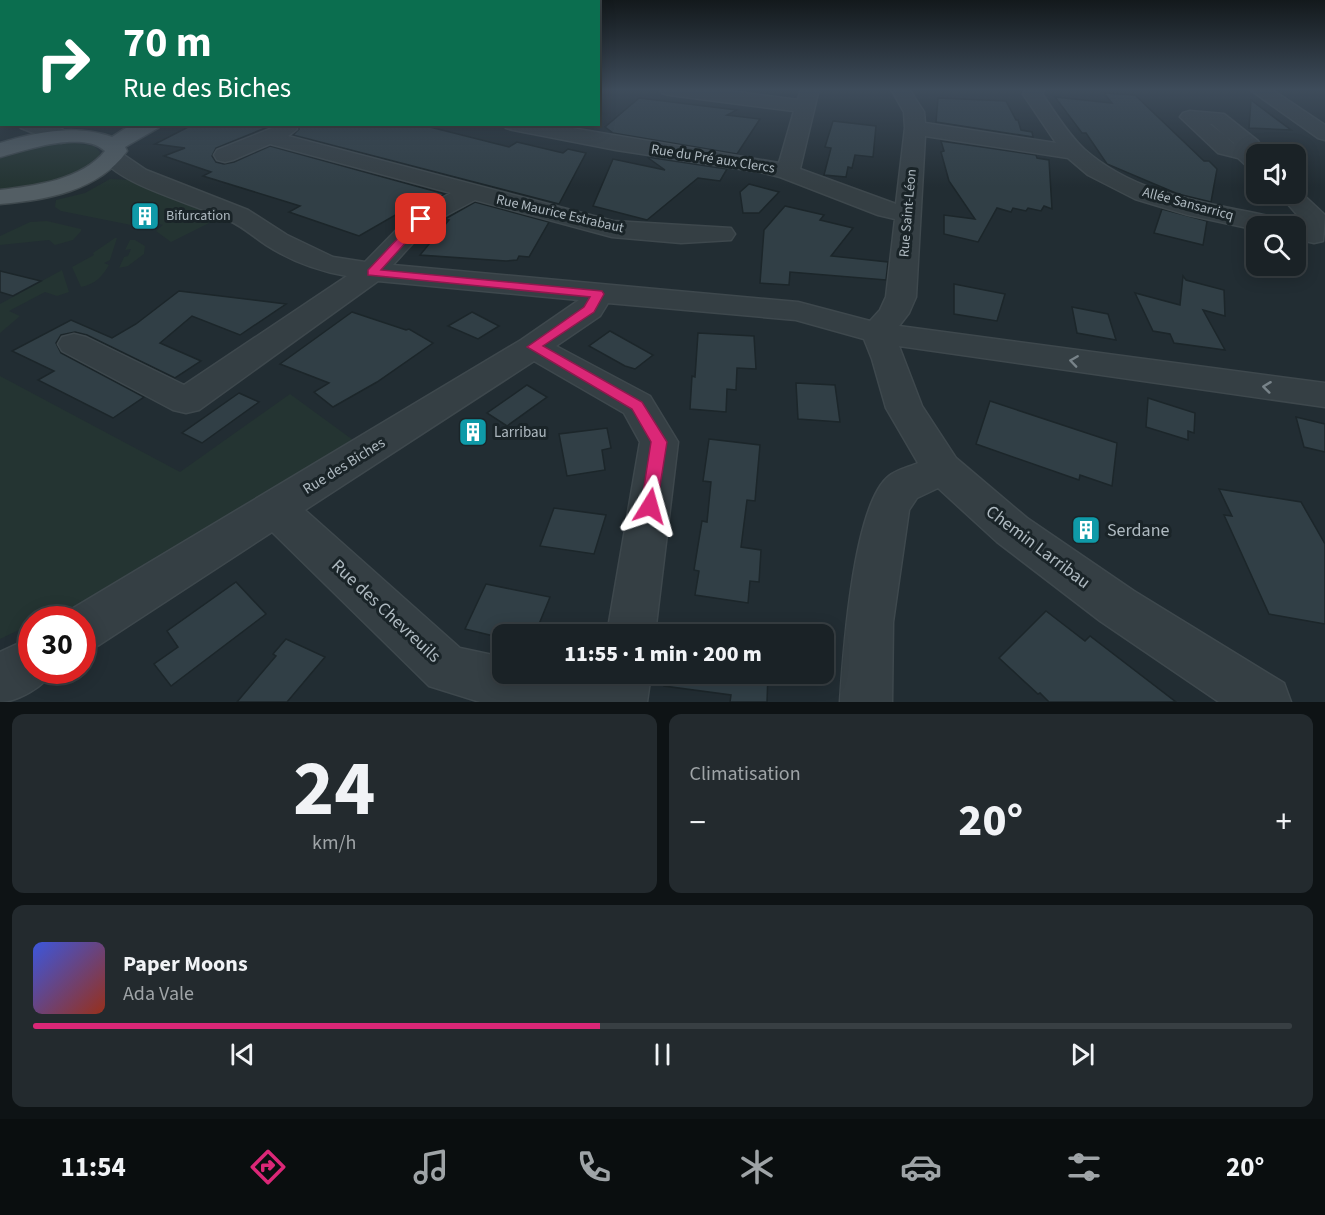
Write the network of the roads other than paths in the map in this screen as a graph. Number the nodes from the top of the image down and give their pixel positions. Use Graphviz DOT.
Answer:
graph roads {
  1 [pos="801,122"];
  2 [pos="915,122"];
  3 [pos="1052,122"];
  4 [pos="1307,122"];
  5 [pos="32,126"];
  6 [pos="122,126"];
  7 [pos="147,126"];
  8 [pos="523,126"];
  9 [pos="915,128"];
  10 [pos="1325,134"];
  11 [pos="61,137"];
  12 [pos="85,137"];
  13 [pos="4,149"];
  14 [pos="113,151"];
  15 [pos="1074,152"];
  16 [pos="225,154"];
  17 [pos="788,172"];
  18 [pos="138,175"];
  19 [pos="86,176"];
  20 [pos="471,192"];
  21 [pos="0,197"];
  22 [pos="1301,204"];
  23 [pos="907,214"];
  24 [pos="1246,219"];
  25 [pos="722,234"];
  26 [pos="1312,235"];
  27 [pos="372,272"];
  28 [pos="598,294"];
  29 [pos="877,333"];
  30 [pos="74,344"];
  31 [pos="533,347"];
  32 [pos="1325,395"];
  33 [pos="942,469"];
  34 [pos="276,509"];
  35 [pos="96,620"];
  36 [pos="632,624"];
  37 [pos="18,669"];
  38 [pos="0,680"];
  39 [pos="624,684"];
  40 [pos="581,702"];
  41 [pos="621,702"];
  42 [pos="866,702"];
  43 [pos="1265,702"];
  1 -- 17 [label="street"];
  2 -- 9 [label="street, Rue Saint-Léon"];
  3 -- 15 [label="street, Allée Sansarricq"];
  4 -- 10 [label="street"];
  5 -- 11 [label="street"];
  5 -- 13 [label="street"];
  6 -- 12 [label="main road"];
  7 -- 14 [label="main road"];
  8 -- 17 [label="street, Rue du Pré aux Clercs"];
  9 -- 15 [label="street, Allée Sansarricq"];
  9 -- 23 [label="street, Rue Saint-Léon"];
  11 -- 12 [label="main road"];
  11 -- 13 [label="main road"];
  12 -- 14 [label="main road"];
  14 -- 18 [label="street"];
  14 -- 19 [label="main road"];
  15 -- 24 [label="street, Allée Sansarricq"];
  16 -- 20 [label="street, Rue Maurice Estrabaut"];
  17 -- 23 [label="street, Rue du Pré aux Clercs"];
  18 -- 19 [label="street"];
  18 -- 27 [label="street"];
  19 -- 21 [label="main road"];
  20 -- 25 [label="street, Rue Maurice Estrabaut"];
  20 -- 27 [label="street"];
  22 -- 26 [label="street"];
  23 -- 29 [label="street, Rue Saint-Léon"];
  27 -- 28 [label="street"];
  27 -- 30 [label="street"];
  28 -- 29 [label="street"];
  28 -- 31 [label="street, Rue des Biches"];
  32 -- 29 [label="street, one-way"];
  29 -- 33 [label="street, Chemin Larribau"];
  31 -- 34 [label="street, Rue des Biches"];
  31 -- 36 [label="street"];
  33 -- 42 [label="street"];
  33 -- 43 [label="street, Chemin Larribau"];
  34 -- 35 [label="street, Rue des Biches"];
  34 -- 40 [label="street, Rue des Chevreuils"];
  37 -- 38 [label="street"];
  39 -- 41 [label="street"];
}
